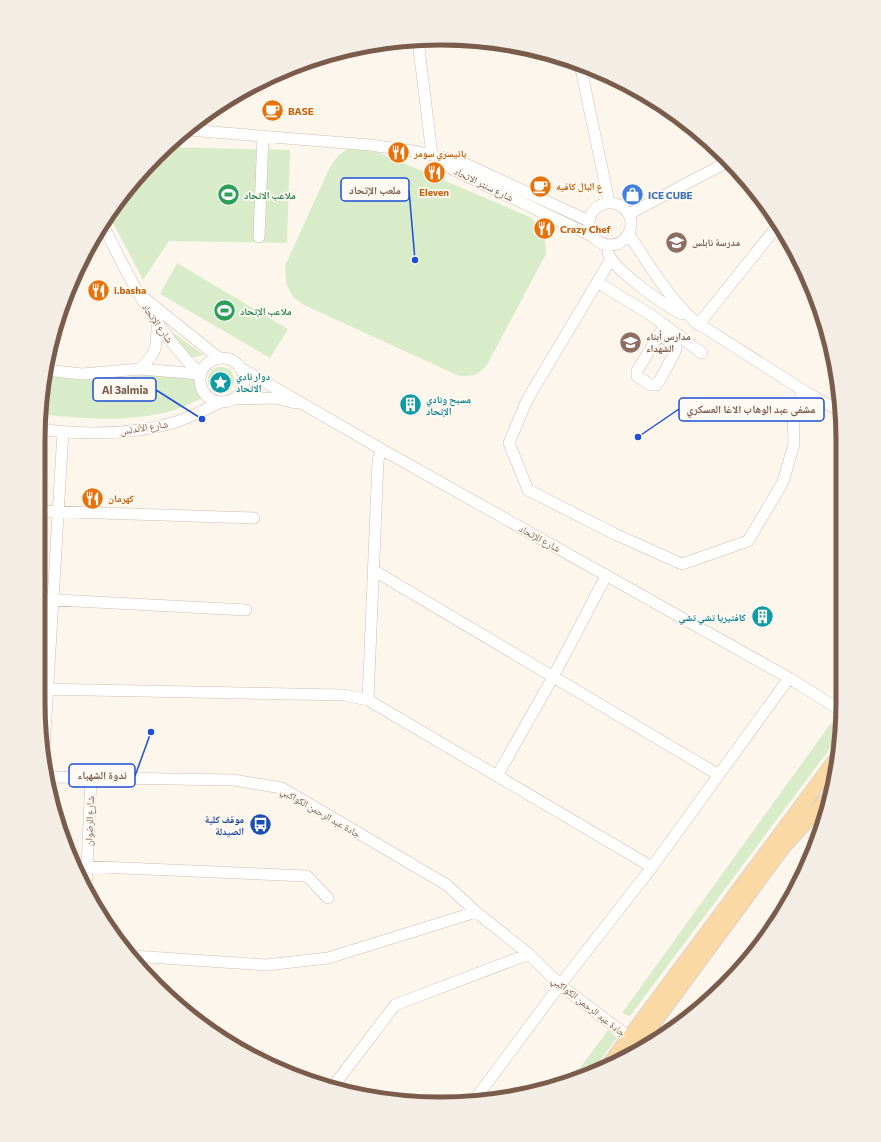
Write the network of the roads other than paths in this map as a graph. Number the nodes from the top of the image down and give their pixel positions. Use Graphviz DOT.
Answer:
graph roads {
  1 [pos="419,46"];
  2 [pos="581,71"];
  3 [pos="196,130"];
  4 [pos="263,136"];
  5 [pos="436,156"];
  6 [pos="723,164"];
  7 [pos="609,202"];
  8 [pos="630,214"];
  9 [pos="589,221"];
  10 [pos="774,229"];
  11 [pos="106,231"];
  12 [pos="629,234"];
  13 [pos="592,236"];
  14 [pos="258,237"];
  15 [pos="608,245"];
  16 [pos="611,259"];
  17 [pos="597,282"];
  18 [pos="139,294"];
  19 [pos="695,323"];
  20 [pos="158,324"];
  21 [pos="702,353"];
  22 [pos="219,358"];
  23 [pos="239,367"];
  24 [pos="140,369"];
  25 [pos="52,371"];
  26 [pos="200,374"];
  27 [pos="804,391"];
  28 [pos="232,399"];
  29 [pos="221,402"];
  30 [pos="307,405"];
  31 [pos="834,408"];
  32 [pos="45,430"];
  33 [pos="63,432"];
  34 [pos="381,449"];
  35 [pos="45,511"];
  36 [pos="58,512"];
  37 [pos="254,518"];
  38 [pos="373,570"];
  39 [pos="605,574"];
  40 [pos="45,599"];
  41 [pos="53,600"];
  42 [pos="246,610"];
  43 [pos="45,671"];
  44 [pos="554,677"];
  45 [pos="789,678"];
  46 [pos="45,689"];
  47 [pos="810,692"];
  48 [pos="368,700"];
  49 [pos="836,700"];
  50 [pos="836,707"];
  51 [pos="830,767"];
  52 [pos="719,775"];
  53 [pos="52,776"];
  54 [pos="497,776"];
  55 [pos="91,778"];
  56 [pos="823,804"];
  57 [pos="82,866"];
  58 [pos="652,867"];
  59 [pos="328,898"];
  60 [pos="476,912"];
  61 [pos="529,954"];
  62 [pos="138,956"];
  63 [pos="560,985"];
  64 [pos="629,1037"];
  65 [pos="638,1044"];
  66 [pos="616,1056"];
  67 [pos="336,1083"];
  68 [pos="478,1095"];
  1 -- 5 [label="street"];
  2 -- 7 [label="street"];
  3 -- 4 [label="street"];
  4 -- 5 [label="street"];
  4 -- 14 [label="street"];
  5 -- 9 [label="street, شارع سنتر الاتحاد"];
  5 -- 13 [label="street, شارع سنتر الاتحاد"];
  6 -- 8 [label="street"];
  7 -- 8 [label="street"];
  7 -- 9 [label="street"];
  8 -- 12 [label="street"];
  9 -- 13 [label="street"];
  10 -- 19 [label="street"];
  11 -- 18 [label="street"];
  12 -- 15 [label="street"];
  12 -- 19 [label="street"];
  13 -- 15 [label="street"];
  15 -- 16 [label="street"];
  16 -- 17 [label="street"];
  16 -- 19 [label="street"];
  17 -- 21 [label="street"];
  17 -- 27 [label="street"];
  18 -- 20 [label="street, شارع الإتحاد"];
  18 -- 22 [label="street, شارع الإتحاد"];
  19 -- 27 [label="street"];
  20 -- 24 [label="street"];
  20 -- 26 [label="street, شارع الإتحاد"];
  22 -- 23 [label="street"];
  22 -- 26 [label="street"];
  23 -- 28 [label="street"];
  23 -- 30 [label="street, شارع الإتحاد"];
  24 -- 25 [label="street"];
  24 -- 26 [label="street"];
  26 -- 29 [label="street"];
  27 -- 31 [label="street"];
  28 -- 29 [label="street"];
  28 -- 30 [label="street"];
  29 -- 33 [label="street, شارع الأندلس"];
  30 -- 34 [label="street, شارع الإتحاد"];
  32 -- 33 [label="street, شارع الأندلس"];
  33 -- 36 [label="street"];
  34 -- 38 [label="street"];
  34 -- 39 [label="street, شارع الإتحاد"];
  35 -- 36 [label="street"];
  36 -- 37 [label="street"];
  36 -- 41 [label="street"];
  38 -- 44 [label="street"];
  38 -- 48 [label="street"];
  39 -- 44 [label="street"];
  39 -- 45 [label="street, شارع الإتحاد"];
  40 -- 41 [label="street"];
  41 -- 42 [label="street"];
  41 -- 43 [label="street"];
  44 -- 52 [label="street"];
  44 -- 54 [label="street"];
  45 -- 47 [label="street, شارع الإتحاد"];
  45 -- 52 [label="street"];
  46 -- 48 [label="street"];
  47 -- 49 [label="street"];
  47 -- 50 [label="street, شارع الإتحاد"];
  48 -- 54 [label="street"];
  51 -- 64 [label="main road"];
  52 -- 58 [label="street"];
  53 -- 55 [label="street, جادة عبد الرحمن الكواكبي"];
  54 -- 58 [label="street"];
  55 -- 57 [label="street, شارع الرضوان"];
  55 -- 60 [label="street, جادة عبد الرحمن الكواكبي"];
  56 -- 65 [label="main road"];
  57 -- 59 [label="street"];
  58 -- 63 [label="street"];
  60 -- 61 [label="street, جادة عبد الرحمن الكواكبي"];
  60 -- 62 [label="street"];
  61 -- 63 [label="street, جادة عبد الرحمن الكواكبي"];
  61 -- 67 [label="street"];
  63 -- 64 [label="street, جادة عبد الرحمن الكواكبي"];
  63 -- 68 [label="street"];
  64 -- 66 [label="main road"];
}
